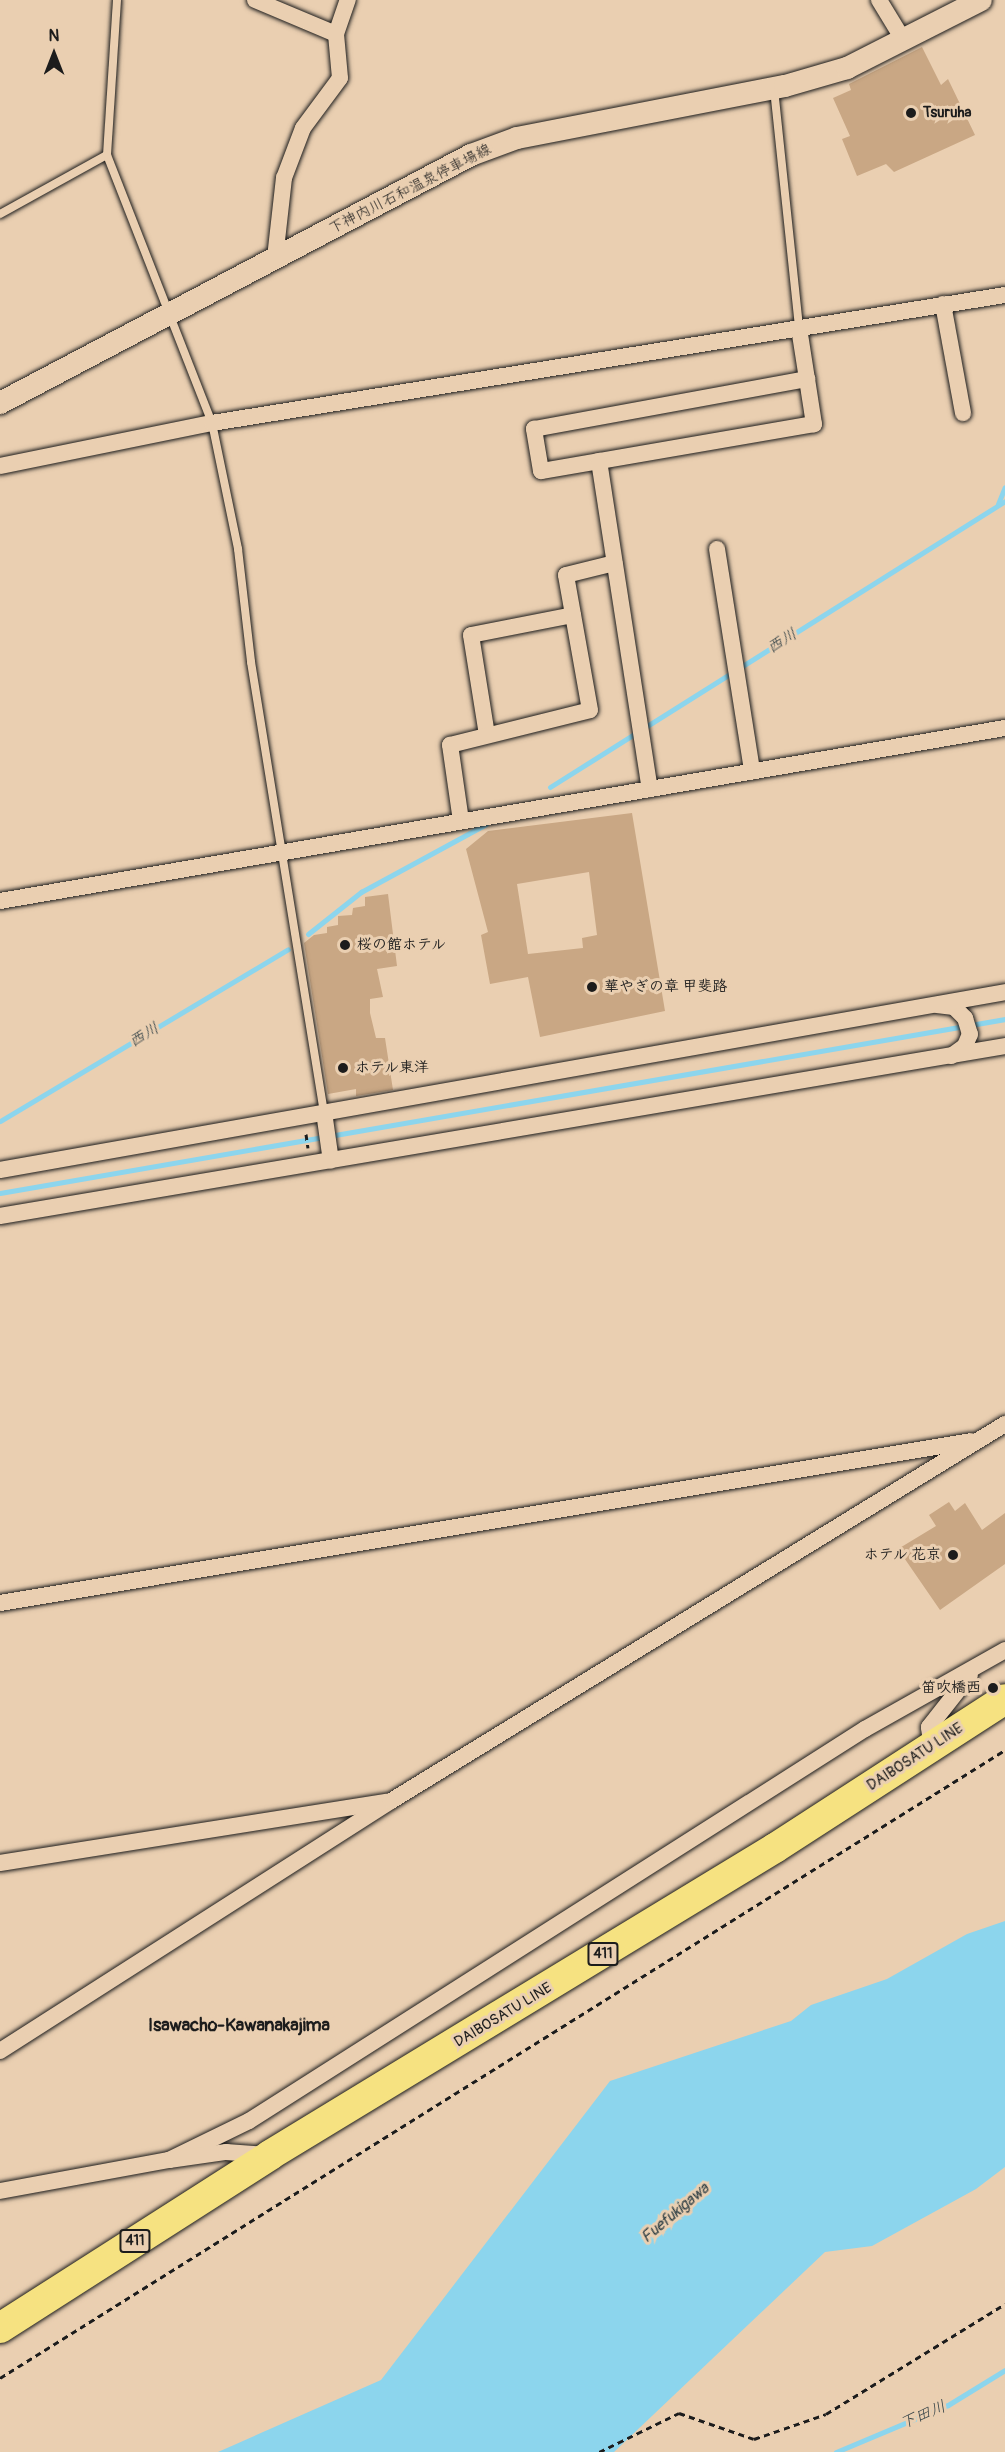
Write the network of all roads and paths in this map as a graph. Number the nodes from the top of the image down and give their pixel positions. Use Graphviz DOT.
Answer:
graph roads {
  1 [pos="117,0"];
  2 [pos="255,0"];
  3 [pos="348,0"];
  4 [pos="879,0"];
  5 [pos="981,0"];
  6 [pos="336,34"];
  7 [pos="904,41"];
  8 [pos="774,88"];
  9 [pos="107,155"];
  10 [pos="0,214"];
  11 [pos="275,258"];
  12 [pos="1005,295"];
  13 [pos="943,304"];
  14 [pos="170,314"];
  15 [pos="799,328"];
  16 [pos="807,379"];
  17 [pos="0,403"];
  18 [pos="963,414"];
  19 [pos="212,423"];
  20 [pos="599,461"];
  21 [pos="0,466"];
  22 [pos="717,549"];
  23 [pos="615,563"];
  24 [pos="573,615"];
  25 [pos="1005,728"];
  26 [pos="487,735"];
  27 [pos="752,771"];
  28 [pos="650,789"];
  29 [pos="461,821"];
  30 [pos="282,852"];
  31 [pos="0,901"];
  32 [pos="1005,992"];
  33 [pos="933,1005"];
  34 [pos="1005,1046"];
  35 [pos="950,1057"];
  36 [pos="324,1112"];
  37 [pos="305,1129"];
  38 [pos="308,1150"];
  39 [pos="331,1161"];
  40 [pos="0,1170"];
  41 [pos="0,1216"];
  42 [pos="1005,1424"];
  43 [pos="981,1439"];
  44 [pos="0,1603"];
  45 [pos="1005,1650"];
  46 [pos="975,1670"];
  47 [pos="1005,1699"];
  48 [pos="932,1747"];
  49 [pos="1005,1750"];
  50 [pos="391,1801"];
  51 [pos="0,1863"];
  52 [pos="0,2050"];
  53 [pos="270,2155"];
  54 [pos="169,2160"];
  55 [pos="0,2191"];
  56 [pos="1005,2304"];
  57 [pos="0,2328"];
  58 [pos="0,2378"];
  59 [pos="599,2452"];
  1 -- 9 [label="lane"];
  2 -- 6 [label="street"];
  3 -- 6 [label="street"];
  4 -- 7 [label="street"];
  5 -- 7 [label="main road, 下神内川石和温泉停車場線"];
  6 -- 11 [label="street"];
  7 -- 8 [label="main road, 下神内川石和温泉停車場線"];
  8 -- 11 [label="main road, 下神内川石和温泉停車場線"];
  8 -- 15 [label="lane"];
  9 -- 10 [label="lane"];
  9 -- 14 [label="lane"];
  11 -- 14 [label="main road, 下神内川石和温泉停車場線"];
  12 -- 13 [label="street"];
  13 -- 15 [label="street"];
  13 -- 18 [label="street"];
  14 -- 17 [label="main road, 下神内川石和温泉停車場線"];
  14 -- 19 [label="lane"];
  15 -- 16 [label="street"];
  15 -- 19 [label="street"];
  16 -- 20 [label="street"];
  16 -- 20 [label="street"];
  19 -- 21 [label="street"];
  19 -- 30 [label="lane"];
  20 -- 23 [label="street"];
  22 -- 27 [label="street"];
  23 -- 24 [label="street"];
  23 -- 28 [label="street"];
  24 -- 26 [label="street"];
  24 -- 26 [label="street"];
  25 -- 27 [label="street"];
  26 -- 29 [label="street"];
  27 -- 28 [label="street"];
  28 -- 29 [label="street"];
  29 -- 30 [label="street"];
  30 -- 31 [label="street"];
  30 -- 36 [label="lane"];
  32 -- 33 [label="street"];
  33 -- 35 [label="street"];
  33 -- 36 [label="street"];
  34 -- 35 [label="street"];
  35 -- 39 [label="street"];
  36 -- 39 [label="street"];
  36 -- 40 [label="street"];
  37 -- 38 [label="path"];
  39 -- 41 [label="street"];
  42 -- 43 [label="street"];
  43 -- 44 [label="street"];
  43 -- 50 [label="street"];
  45 -- 46 [label="street"];
  46 -- 48 [label="street"];
  46 -- 54 [label="street"];
  47 -- 48 [label="highway, DAIBOSATU LINE / 411"];
  48 -- 53 [label="highway, DAIBOSATU LINE / 411"];
  49 -- 58 [label="path"];
  50 -- 51 [label="street"];
  50 -- 52 [label="street"];
  53 -- 54 [label="street"];
  53 -- 57 [label="highway, DAIBOSATU LINE / 411"];
  54 -- 55 [label="street"];
  56 -- 59 [label="path"];
}
